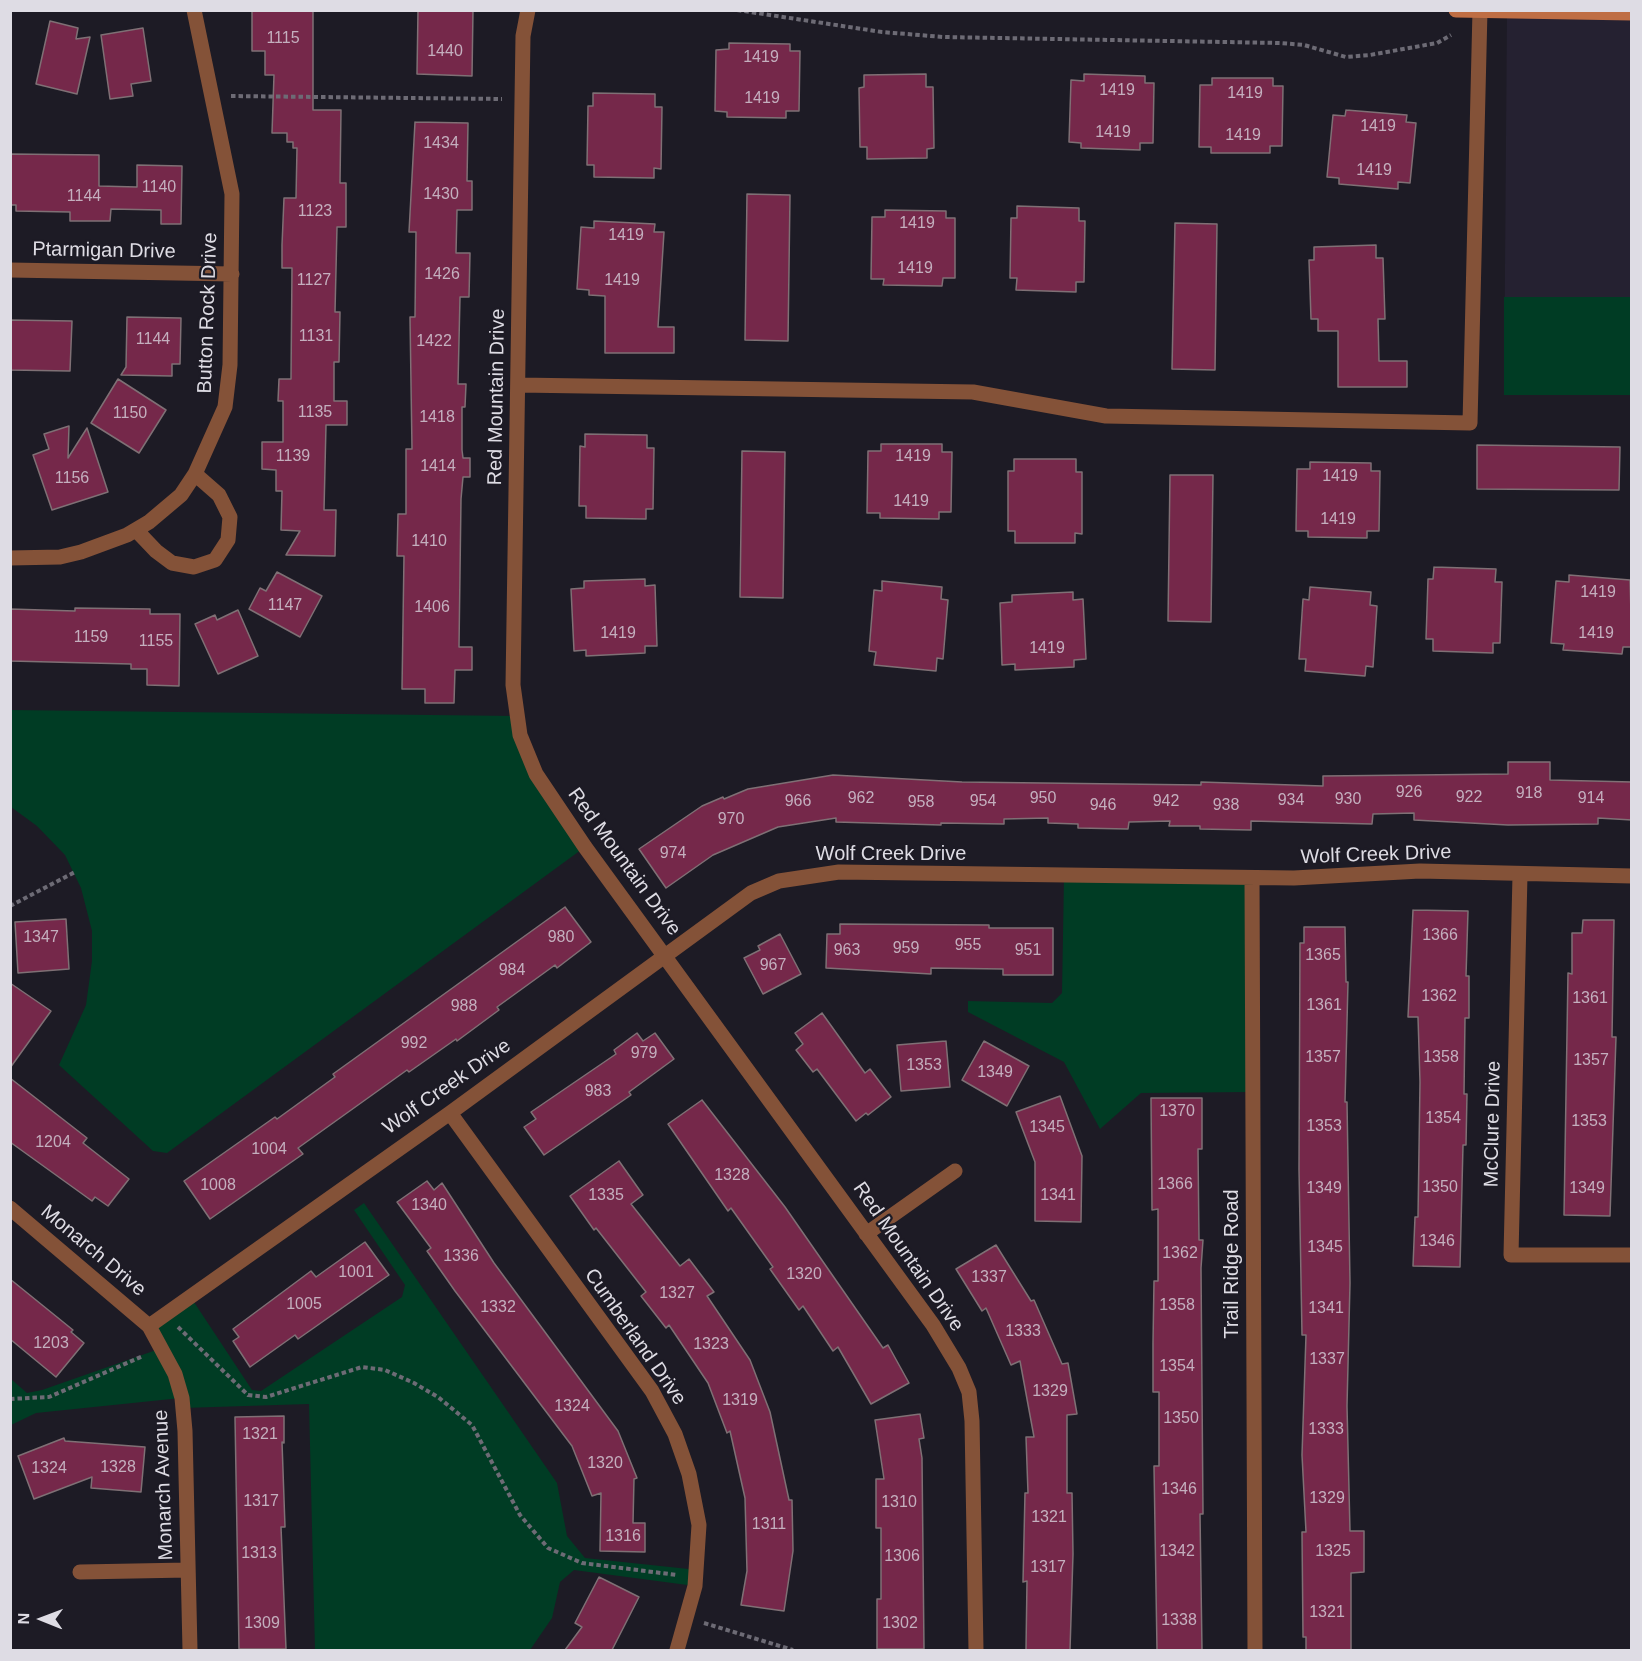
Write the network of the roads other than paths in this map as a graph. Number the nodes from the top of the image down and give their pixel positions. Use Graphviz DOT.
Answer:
graph roads {
  1 [pos="194,10"];
  2 [pos="528,10"];
  3 [pos="1456,10"];
  4 [pos="1480,11"];
  5 [pos="1632,13"];
  6 [pos="10,270"];
  7 [pos="232,274"];
  8 [pos="519,385"];
  9 [pos="195,474"];
  10 [pos="136,530"];
  11 [pos="10,558"];
  12 [pos="1520,875"];
  13 [pos="1632,876"];
  14 [pos="1252,878"];
  15 [pos="665,955"];
  16 [pos="450,1113"];
  17 [pos="955,1172"];
  18 [pos="10,1208"];
  19 [pos="867,1234"];
  20 [pos="1632,1255"];
  21 [pos="149,1326"];
  22 [pos="188,1570"];
  23 [pos="80,1572"];
  24 [pos="189,1650"];
  25 [pos="677,1650"];
  26 [pos="976,1650"];
  27 [pos="1255,1650"];
  1 -- 7 [label="street, Button Rock Drive"];
  2 -- 8 [label="street, Red Mountain Drive"];
  3 -- 4 [label="street"];
  4 -- 5 [label="street"];
  4 -- 8 [label="street"];
  6 -- 7 [label="street, Ptarmigan Drive"];
  7 -- 9 [label="street, Button Rock Drive"];
  8 -- 15 [label="street, Red Mountain Drive"];
  9 -- 10 [label="street, Button Rock Drive"];
  9 -- 10 [label="street"];
  10 -- 11 [label="street, Button Rock Drive"];
  12 -- 13 [label="street, Wolf Creek Drive"];
  12 -- 14 [label="street, Wolf Creek Drive"];
  12 -- 20 [label="street, McClure Drive"];
  14 -- 15 [label="street, Wolf Creek Drive"];
  14 -- 27 [label="street, Trail Ridge Road"];
  15 -- 16 [label="street, Wolf Creek Drive"];
  15 -- 19 [label="street, Red Mountain Drive"];
  16 -- 21 [label="street, Wolf Creek Drive"];
  16 -- 25 [label="street, Cumberland Drive"];
  17 -- 19 [label="street"];
  18 -- 21 [label="street, Monarch Drive"];
  19 -- 26 [label="street, Red Mountain Drive"];
  21 -- 22 [label="street, Monarch Avenue"];
  22 -- 23 [label="street"];
  22 -- 24 [label="street, Monarch Avenue"];
}
